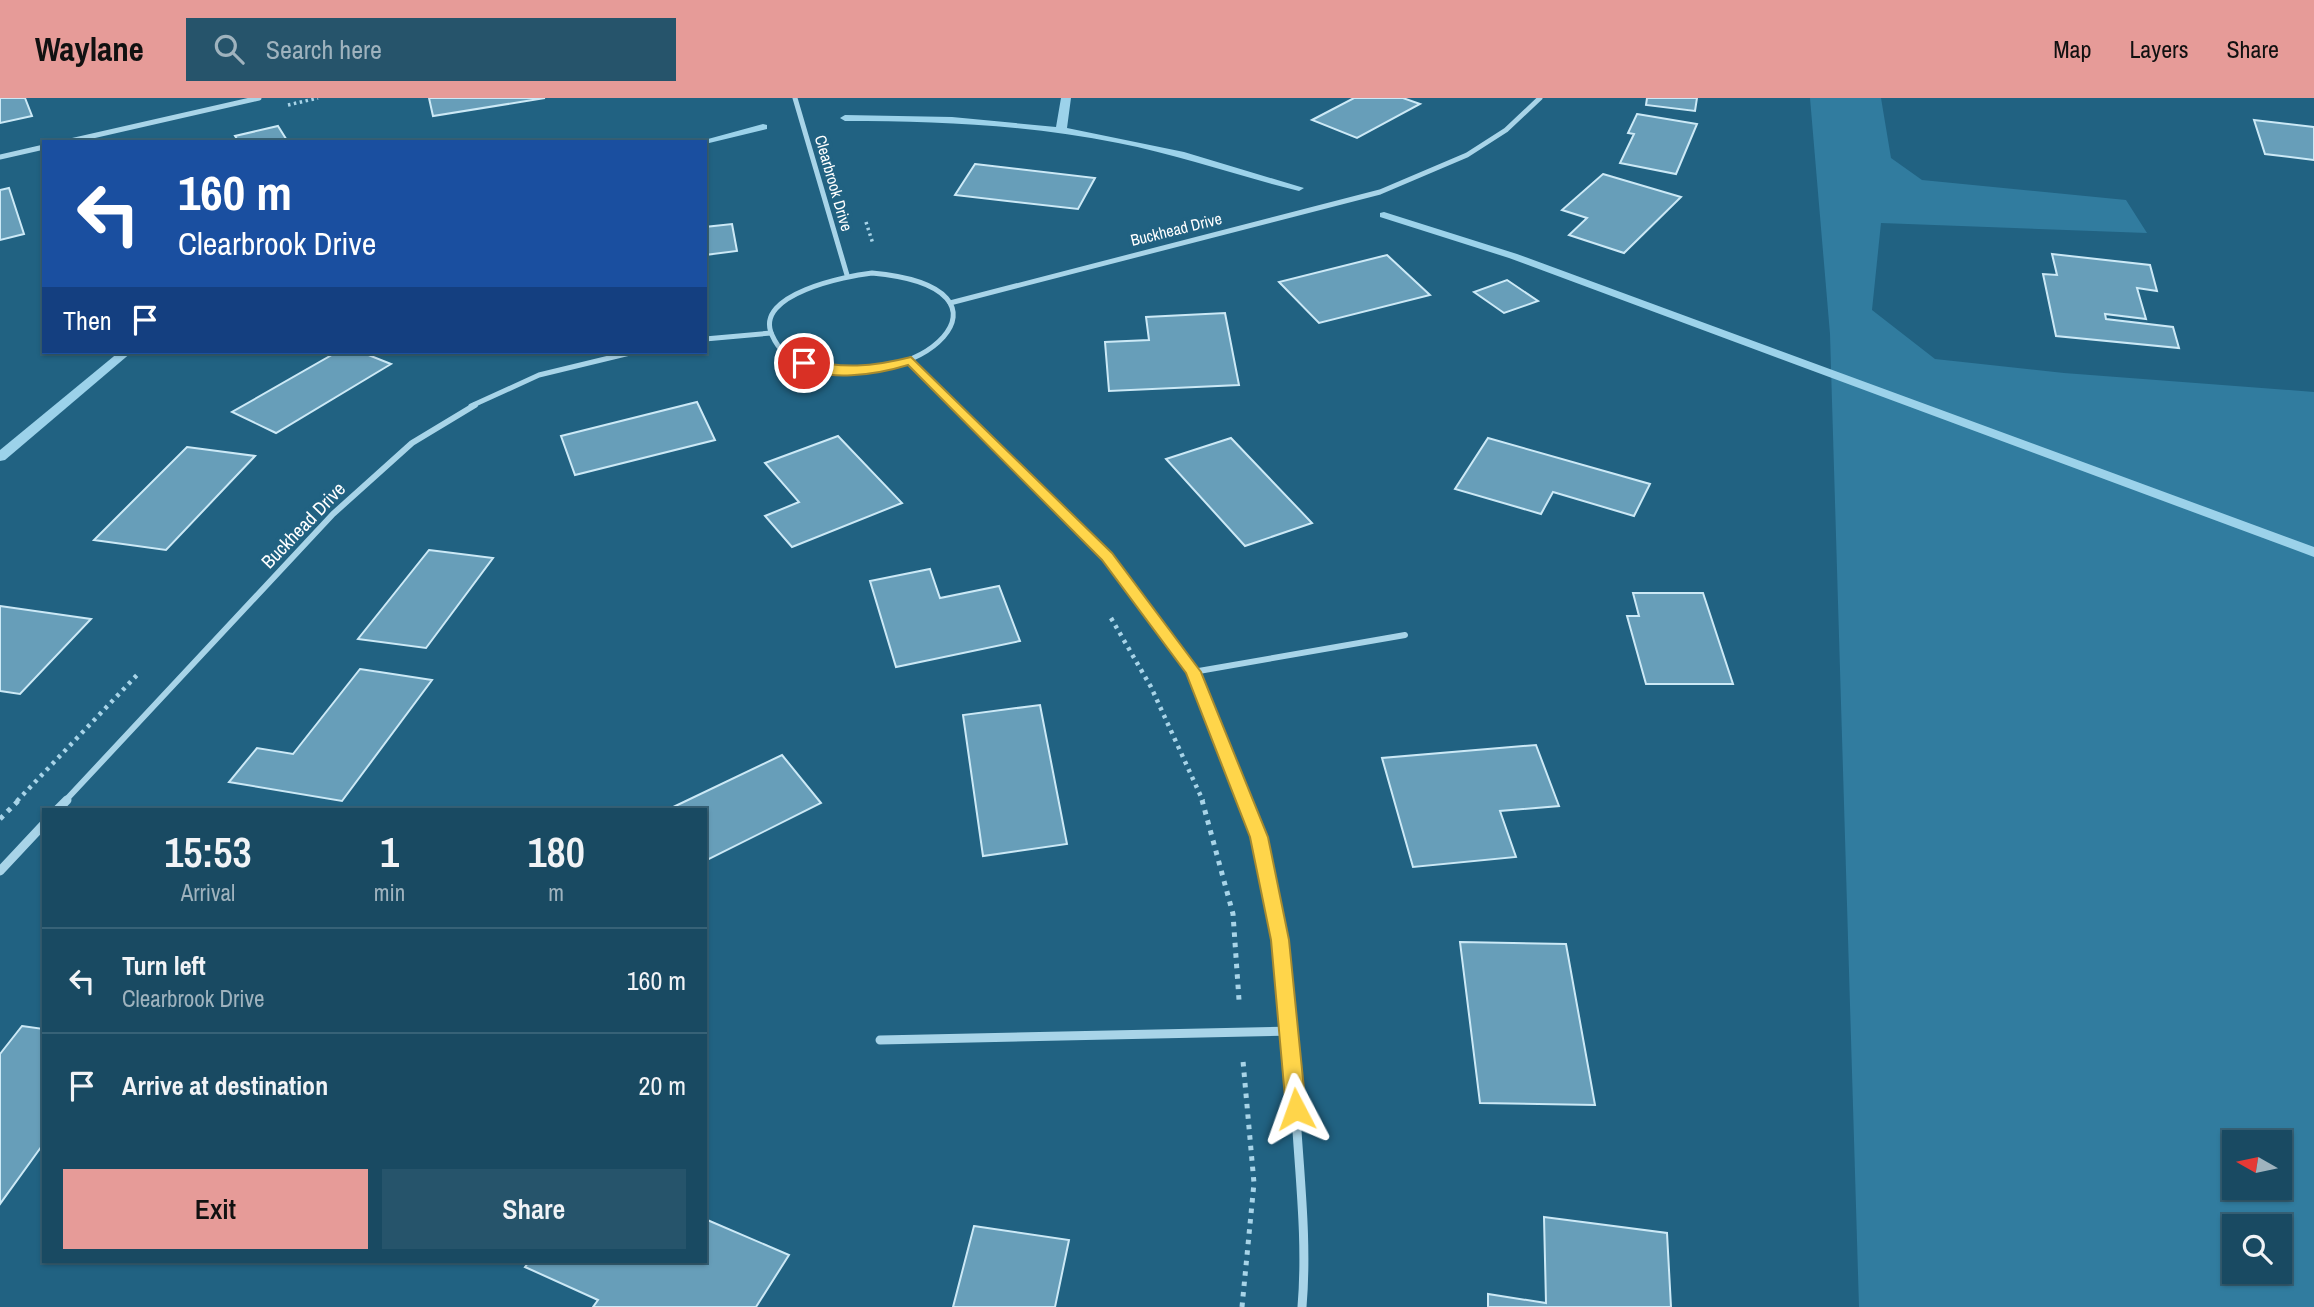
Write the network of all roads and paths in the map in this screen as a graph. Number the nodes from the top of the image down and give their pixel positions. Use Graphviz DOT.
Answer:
graph roads {
  1 [pos="260,98"];
  2 [pos="795,98"];
  3 [pos="1540,98"];
  4 [pos="75,140"];
  5 [pos="42,147"];
  6 [pos="0,157"];
  7 [pos="847,275"];
  8 [pos="950,303"];
  9 [pos="771,333"];
  10 [pos="707,339"];
  11 [pos="626,354"];
  12 [pos="911,360"];
  13 [pos="1106,609"];
  14 [pos="1405,635"];
  15 [pos="1193,672"];
  16 [pos="59,808"];
  17 [pos="42,826"];
  18 [pos="2,867"];
  19 [pos="1291,1031"];
  20 [pos="1241,1032"];
  21 [pos="880,1040"];
  22 [pos="1242,1307"];
  23 [pos="1302,1307"];
  1 -- 4 [label="street"];
  2 -- 7 [label="street, Clearbrook Drive"];
  3 -- 8 [label="street, Buckhead Drive"];
  5 -- 6 [label="street"];
  7 -- 8 [label="street"];
  7 -- 9 [label="street"];
  8 -- 12 [label="street"];
  9 -- 10 [label="street"];
  9 -- 12 [label="street"];
  11 -- 16 [label="street, Buckhead Drive"];
  12 -- 15 [label="street"];
  13 -- 20 [label="path"];
  14 -- 15 [label="street"];
  15 -- 19 [label="street"];
  17 -- 18 [label="street"];
  19 -- 20 [label="street"];
  19 -- 23 [label="street"];
  20 -- 21 [label="street"];
  20 -- 22 [label="path"];
}
